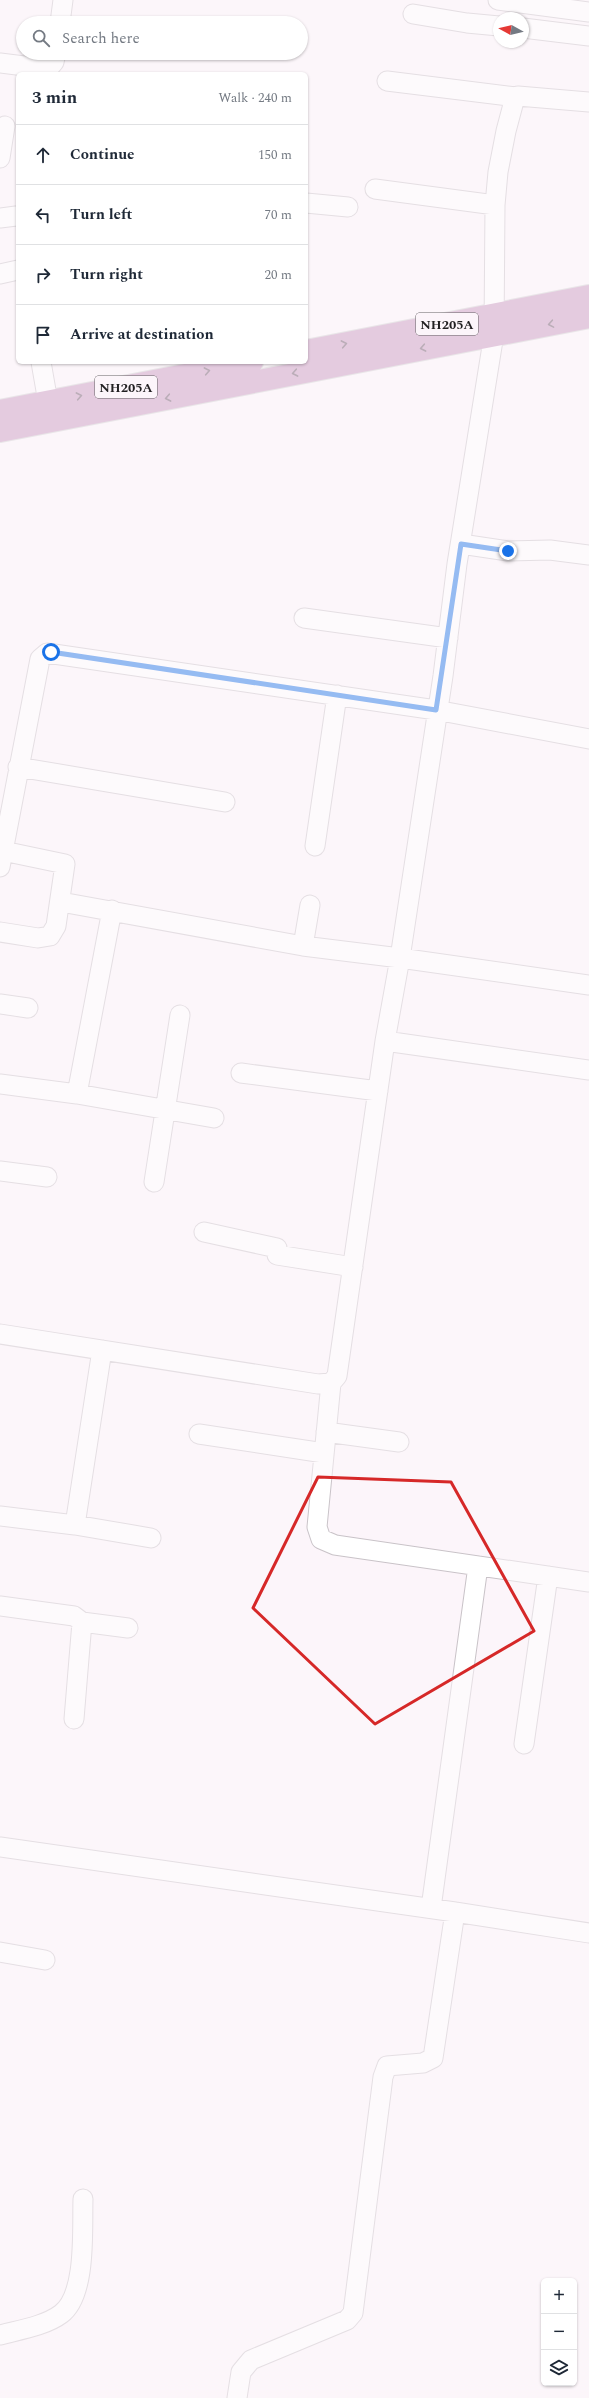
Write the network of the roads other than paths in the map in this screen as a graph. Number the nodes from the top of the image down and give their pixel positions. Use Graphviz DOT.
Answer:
graph roads {
  1 [pos="63,0"];
  2 [pos="498,0"];
  3 [pos="535,2"];
  4 [pos="589,12"];
  5 [pos="413,14"];
  6 [pos="61,16"];
  7 [pos="493,25"];
  8 [pos="529,29"];
  9 [pos="589,36"];
  10 [pos="54,60"];
  11 [pos="0,63"];
  12 [pos="387,82"];
  13 [pos="516,97"];
  14 [pos="589,102"];
  15 [pos="5,126"];
  16 [pos="0,158"];
  17 [pos="375,189"];
  18 [pos="308,203"];
  19 [pos="495,205"];
  20 [pos="348,207"];
  21 [pos="16,270"];
  22 [pos="0,274"];
  23 [pos="589,296"];
  24 [pos="589,317"];
  25 [pos="495,324"];
  26 [pos="308,351"];
  27 [pos="41,364"];
  28 [pos="242,364"];
  29 [pos="48,402"];
  30 [pos="0,411"];
  31 [pos="0,431"];
  32 [pos="461,544"];
  33 [pos="589,555"];
  34 [pos="304,618"];
  35 [pos="448,638"];
  36 [pos="337,695"];
  37 [pos="436,710"];
  38 [pos="589,739"];
  39 [pos="18,767"];
  40 [pos="225,802"];
  41 [pos="315,846"];
  42 [pos="1,859"];
  43 [pos="61,902"];
  44 [pos="310,905"];
  45 [pos="112,910"];
  46 [pos="0,932"];
  47 [pos="303,946"];
  48 [pos="400,958"];
  49 [pos="589,985"];
  50 [pos="0,1004"];
  51 [pos="28,1008"];
  52 [pos="180,1015"];
  53 [pos="385,1041"];
  54 [pos="589,1070"];
  55 [pos="241,1073"];
  56 [pos="0,1084"];
  57 [pos="378,1091"];
  58 [pos="77,1094"];
  59 [pos="166,1109"];
  60 [pos="214,1118"];
  61 [pos="0,1171"];
  62 [pos="47,1177"];
  63 [pos="154,1182"];
  64 [pos="204,1232"];
  65 [pos="353,1267"];
  66 [pos="0,1334"];
  67 [pos="102,1350"];
  68 [pos="331,1384"];
  69 [pos="326,1432"];
  70 [pos="199,1434"];
  71 [pos="399,1442"];
  72 [pos="324,1454"];
  73 [pos="0,1516"];
  74 [pos="75,1525"];
  75 [pos="151,1538"];
  76 [pos="478,1566"];
  77 [pos="548,1576"];
  78 [pos="589,1582"];
  79 [pos="0,1606"];
  80 [pos="82,1622"];
  81 [pos="128,1628"];
  82 [pos="74,1719"];
  83 [pos="524,1744"];
  84 [pos="0,1847"];
  85 [pos="431,1908"];
  86 [pos="455,1912"];
  87 [pos="589,1933"];
  88 [pos="0,1952"];
  89 [pos="45,1960"];
  90 [pos="83,2199"];
  91 [pos="0,2335"];
  92 [pos="237,2398"];
  1 -- 6 [label="street"];
  2 -- 3 [label="street"];
  3 -- 4 [label="street"];
  5 -- 7 [label="street"];
  8 -- 9 [label="street"];
  10 -- 11 [label="street"];
  12 -- 13 [label="street"];
  13 -- 14 [label="street"];
  13 -- 19 [label="street"];
  15 -- 16 [label="street"];
  17 -- 19 [label="street"];
  18 -- 20 [label="street"];
  19 -- 25 [label="street"];
  21 -- 22 [label="street"];
  23 -- 25 [label="highway, NH205A"];
  24 -- 25 [label="highway, NH205A, one-way"];
  26 -- 25 [label="highway, NH205A, one-way"];
  25 -- 31 [label="highway, NH205A, one-way"];
  25 -- 32 [label="street"];
  27 -- 29 [label="street"];
  29 -- 28 [label="highway, NH205A, one-way"];
  29 -- 30 [label="highway, NH205A"];
  32 -- 33 [label="street"];
  32 -- 35 [label="street"];
  34 -- 35 [label="street"];
  35 -- 37 [label="street"];
  36 -- 37 [label="street"];
  36 -- 39 [label="street"];
  36 -- 41 [label="street"];
  37 -- 38 [label="street"];
  37 -- 48 [label="street"];
  39 -- 40 [label="street"];
  39 -- 42 [label="street"];
  42 -- 43 [label="street"];
  43 -- 45 [label="street"];
  43 -- 46 [label="street"];
  44 -- 47 [label="street"];
  45 -- 47 [label="street"];
  45 -- 58 [label="street"];
  47 -- 48 [label="street"];
  48 -- 49 [label="street"];
  48 -- 53 [label="street"];
  50 -- 51 [label="street"];
  52 -- 59 [label="street"];
  53 -- 54 [label="street"];
  53 -- 57 [label="street"];
  55 -- 57 [label="street"];
  56 -- 58 [label="street"];
  57 -- 65 [label="street"];
  58 -- 59 [label="street"];
  59 -- 60 [label="street"];
  59 -- 63 [label="street"];
  61 -- 62 [label="street"];
  64 -- 65 [label="street"];
  65 -- 68 [label="street"];
  66 -- 67 [label="street"];
  67 -- 68 [label="street"];
  67 -- 74 [label="street"];
  68 -- 69 [label="street"];
  69 -- 71 [label="street"];
  69 -- 72 [label="street"];
  70 -- 72 [label="street"];
  72 -- 76 [label="street"];
  73 -- 74 [label="street"];
  74 -- 75 [label="street"];
  76 -- 77 [label="street"];
  76 -- 85 [label="street"];
  77 -- 78 [label="street"];
  77 -- 83 [label="street"];
  79 -- 80 [label="street"];
  80 -- 81 [label="street"];
  80 -- 82 [label="street"];
  84 -- 85 [label="street"];
  85 -- 86 [label="street"];
  86 -- 87 [label="street"];
  86 -- 92 [label="street"];
  88 -- 89 [label="street"];
  90 -- 91 [label="street"];
}
